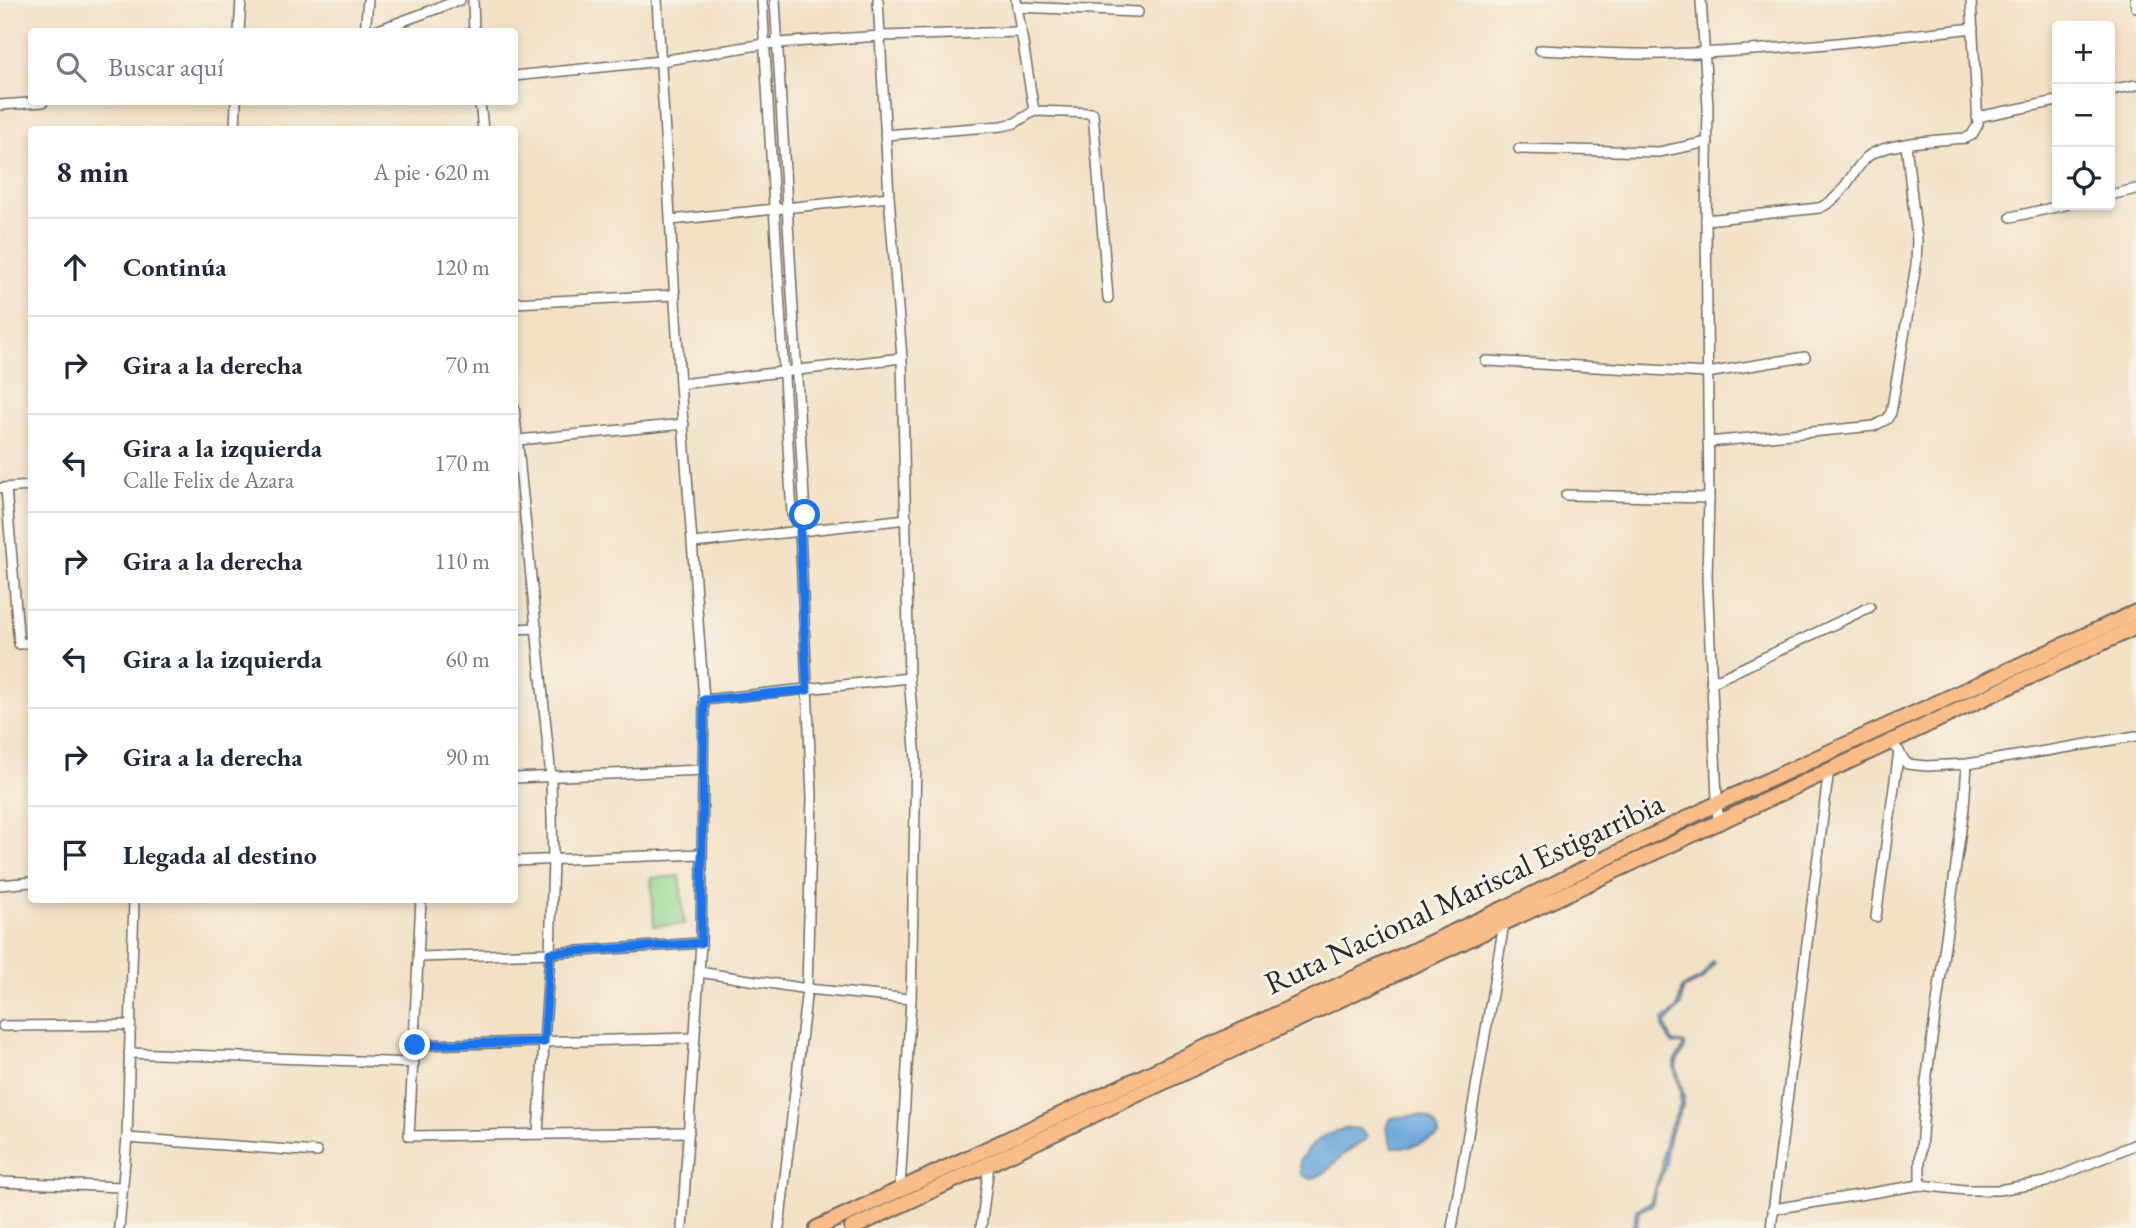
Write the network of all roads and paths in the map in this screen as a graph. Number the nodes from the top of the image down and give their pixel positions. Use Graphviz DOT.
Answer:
graph roads {
  1 [pos="241,0"];
  2 [pos="368,0"];
  3 [pos="460,0"];
  4 [pos="472,0"];
  5 [pos="657,0"];
  6 [pos="762,0"];
  7 [pos="775,0"];
  8 [pos="878,0"];
  9 [pos="1701,0"];
  10 [pos="1971,0"];
  11 [pos="2135,0"];
  12 [pos="1017,3"];
  13 [pos="2136,8"];
  14 [pos="1138,12"];
  15 [pos="239,28"];
  16 [pos="365,28"];
  17 [pos="384,28"];
  18 [pos="474,28"];
  19 [pos="1973,28"];
  20 [pos="1020,32"];
  21 [pos="880,36"];
  22 [pos="778,43"];
  23 [pos="764,44"];
  24 [pos="1540,50"];
  25 [pos="1705,53"];
  26 [pos="661,61"];
  27 [pos="518,76"];
  28 [pos="2136,85"];
  29 [pos="2115,89"];
  30 [pos="2052,102"];
  31 [pos="28,103"];
  32 [pos="0,104"];
  33 [pos="236,105"];
  34 [pos="480,105"];
  35 [pos="1034,111"];
  36 [pos="1978,117"];
  37 [pos="235,126"];
  38 [pos="483,126"];
  39 [pos="885,135"];
  40 [pos="1708,142"];
  41 [pos="1906,144"];
  42 [pos="1519,149"];
  43 [pos="2136,189"];
  44 [pos="2115,194"];
  45 [pos="889,197"];
  46 [pos="773,208"];
  47 [pos="786,208"];
  48 [pos="2052,208"];
  49 [pos="2011,216"];
  50 [pos="671,220"];
  51 [pos="1706,220"];
  52 [pos="675,295"];
  53 [pos="1108,298"];
  54 [pos="518,303"];
  55 [pos="1805,357"];
  56 [pos="902,358"];
  57 [pos="1486,361"];
  58 [pos="797,371"];
  59 [pos="784,373"];
  60 [pos="1707,373"];
  61 [pos="680,384"];
  62 [pos="684,424"];
  63 [pos="518,440"];
  64 [pos="1708,442"];
  65 [pos="28,486"];
  66 [pos="3,488"];
  67 [pos="1566,495"];
  68 [pos="1709,498"];
  69 [pos="518,509"];
  70 [pos="525,509"];
  71 [pos="907,519"];
  72 [pos="800,531"];
  73 [pos="694,543"];
  74 [pos="1870,607"];
  75 [pos="2136,612"];
  76 [pos="2136,627"];
  77 [pos="537,628"];
  78 [pos="518,629"];
  79 [pos="28,642"];
  80 [pos="909,678"];
  81 [pos="1711,683"];
  82 [pos="807,690"];
  83 [pos="704,700"];
  84 [pos="2136,736"];
  85 [pos="1895,745"];
  86 [pos="1967,764"];
  87 [pos="1829,769"];
  88 [pos="703,770"];
  89 [pos="551,777"];
  90 [pos="518,778"];
  91 [pos="1716,804"];
  92 [pos="1718,820"];
  93 [pos="702,854"];
  94 [pos="553,860"];
  95 [pos="518,861"];
  96 [pos="28,882"];
  97 [pos="0,885"];
  98 [pos="134,903"];
  99 [pos="421,903"];
  100 [pos="1876,917"];
  101 [pos="1504,924"];
  102 [pos="701,943"];
  103 [pos="550,953"];
  104 [pos="419,957"];
  105 [pos="699,972"];
  106 [pos="807,989"];
  107 [pos="912,999"];
  108 [pos="130,1025"];
  109 [pos="3,1026"];
  110 [pos="695,1038"];
  111 [pos="544,1042"];
  112 [pos="415,1045"];
  113 [pos="129,1053"];
  114 [pos="414,1063"];
  115 [pos="689,1132"];
  116 [pos="538,1133"];
  117 [pos="127,1138"];
  118 [pos="2136,1144"];
  119 [pos="317,1152"];
  120 [pos="989,1166"];
  121 [pos="0,1182"];
  122 [pos="1920,1185"];
  123 [pos="121,1187"];
  124 [pos="900,1188"];
  125 [pos="1773,1209"];
  126 [pos="118,1228"];
  127 [pos="682,1228"];
  128 [pos="779,1228"];
  129 [pos="817,1228"];
  130 [pos="852,1228"];
  131 [pos="981,1228"];
  132 [pos="1452,1228"];
  133 [pos="1771,1228"];
  1 -- 15 [label="street"];
  2 -- 16 [label="street"];
  3 -- 17 [label="street"];
  4 -- 18 [label="street"];
  5 -- 26 [label="street"];
  6 -- 23 [label="street"];
  7 -- 22 [label="street"];
  8 -- 21 [label="street"];
  9 -- 25 [label="street"];
  10 -- 19 [label="street"];
  11 -- 13 [label="street"];
  12 -- 14 [label="street"];
  12 -- 20 [label="street"];
  19 -- 25 [label="street"];
  19 -- 36 [label="street"];
  20 -- 21 [label="street"];
  20 -- 35 [label="street"];
  21 -- 22 [label="street"];
  21 -- 39 [label="street"];
  22 -- 23 [label="street"];
  22 -- 47 [label="street"];
  23 -- 26 [label="street"];
  23 -- 46 [label="street"];
  24 -- 25 [label="street"];
  25 -- 40 [label="street"];
  26 -- 27 [label="street"];
  26 -- 50 [label="street"];
  28 -- 29 [label="street"];
  30 -- 36 [label="street"];
  31 -- 32 [label="street"];
  33 -- 37 [label="street"];
  34 -- 38 [label="street"];
  35 -- 39 [label="street"];
  35 -- 53 [label="street"];
  36 -- 41 [label="street"];
  39 -- 45 [label="street"];
  40 -- 42 [label="street"];
  40 -- 51 [label="street"];
  41 -- 51 [label="street"];
  41 -- 64 [label="street"];
  43 -- 44 [label="street"];
  45 -- 47 [label="street"];
  45 -- 56 [label="street"];
  46 -- 47 [label="street"];
  46 -- 50 [label="street"];
  46 -- 59 [label="street"];
  47 -- 58 [label="street"];
  48 -- 49 [label="street"];
  50 -- 52 [label="street"];
  51 -- 60 [label="street"];
  52 -- 54 [label="street"];
  52 -- 61 [label="street"];
  55 -- 60 [label="street"];
  56 -- 58 [label="street"];
  56 -- 71 [label="street"];
  57 -- 60 [label="street"];
  58 -- 59 [label="street"];
  58 -- 72 [label="street"];
  59 -- 61 [label="street"];
  59 -- 72 [label="street"];
  60 -- 64 [label="street"];
  61 -- 62 [label="street"];
  62 -- 63 [label="street"];
  62 -- 73 [label="street"];
  63 -- 70 [label="street"];
  64 -- 68 [label="street"];
  65 -- 66 [label="street"];
  66 -- 79 [label="street"];
  67 -- 68 [label="street"];
  68 -- 81 [label="street"];
  69 -- 70 [label="street"];
  70 -- 77 [label="street"];
  71 -- 72 [label="street"];
  71 -- 80 [label="street"];
  72 -- 73 [label="street"];
  72 -- 82 [label="street"];
  73 -- 83 [label="street"];
  74 -- 81 [label="street"];
  75 -- 91 [label="highway, Ruta Nacional Mariscal Estigarribia"];
  76 -- 85 [label="highway, Ruta Nacional Mariscal Estigarribia"];
  77 -- 78 [label="street"];
  77 -- 89 [label="street"];
  80 -- 82 [label="street"];
  80 -- 107 [label="street"];
  81 -- 91 [label="street"];
  82 -- 83 [label="street"];
  82 -- 106 [label="street"];
  83 -- 88 [label="street"];
  84 -- 86 [label="street"];
  85 -- 86 [label="street"];
  85 -- 87 [label="highway, Ruta Nacional Mariscal Estigarribia"];
  85 -- 100 [label="street"];
  86 -- 122 [label="street"];
  87 -- 92 [label="highway, Ruta Nacional Mariscal Estigarribia"];
  87 -- 125 [label="street"];
  88 -- 89 [label="street"];
  88 -- 93 [label="street"];
  89 -- 90 [label="street"];
  89 -- 94 [label="street"];
  91 -- 92 [label="street"];
  91 -- 124 [label="highway, Ruta Nacional Mariscal Estigarribia"];
  92 -- 101 [label="highway, Ruta Nacional Mariscal Estigarribia"];
  93 -- 94 [label="street"];
  93 -- 102 [label="street"];
  94 -- 95 [label="street"];
  94 -- 103 [label="street"];
  96 -- 97 [label="street"];
  98 -- 108 [label="street"];
  99 -- 104 [label="street"];
  101 -- 120 [label="highway, Ruta Nacional Mariscal Estigarribia"];
  101 -- 132 [label="street"];
  102 -- 103 [label="street"];
  102 -- 105 [label="street"];
  103 -- 104 [label="street"];
  103 -- 111 [label="street"];
  104 -- 112 [label="street"];
  105 -- 106 [label="street"];
  105 -- 110 [label="street"];
  106 -- 107 [label="street"];
  106 -- 128 [label="street"];
  107 -- 124 [label="street"];
  108 -- 109 [label="street"];
  108 -- 113 [label="street"];
  110 -- 111 [label="street"];
  110 -- 115 [label="street"];
  111 -- 112 [label="street"];
  111 -- 116 [label="street"];
  112 -- 114 [label="street"];
  113 -- 114 [label="street"];
  113 -- 117 [label="street"];
  114 -- 116 [label="street"];
  115 -- 116 [label="street"];
  115 -- 127 [label="street"];
  117 -- 119 [label="street"];
  117 -- 123 [label="street"];
  118 -- 122 [label="street"];
  120 -- 130 [label="highway, Ruta Nacional Mariscal Estigarribia"];
  120 -- 131 [label="street"];
  121 -- 123 [label="street"];
  122 -- 125 [label="street"];
  123 -- 126 [label="street"];
  124 -- 129 [label="highway, Ruta Nacional Mariscal Estigarribia"];
  125 -- 133 [label="street"];
}
